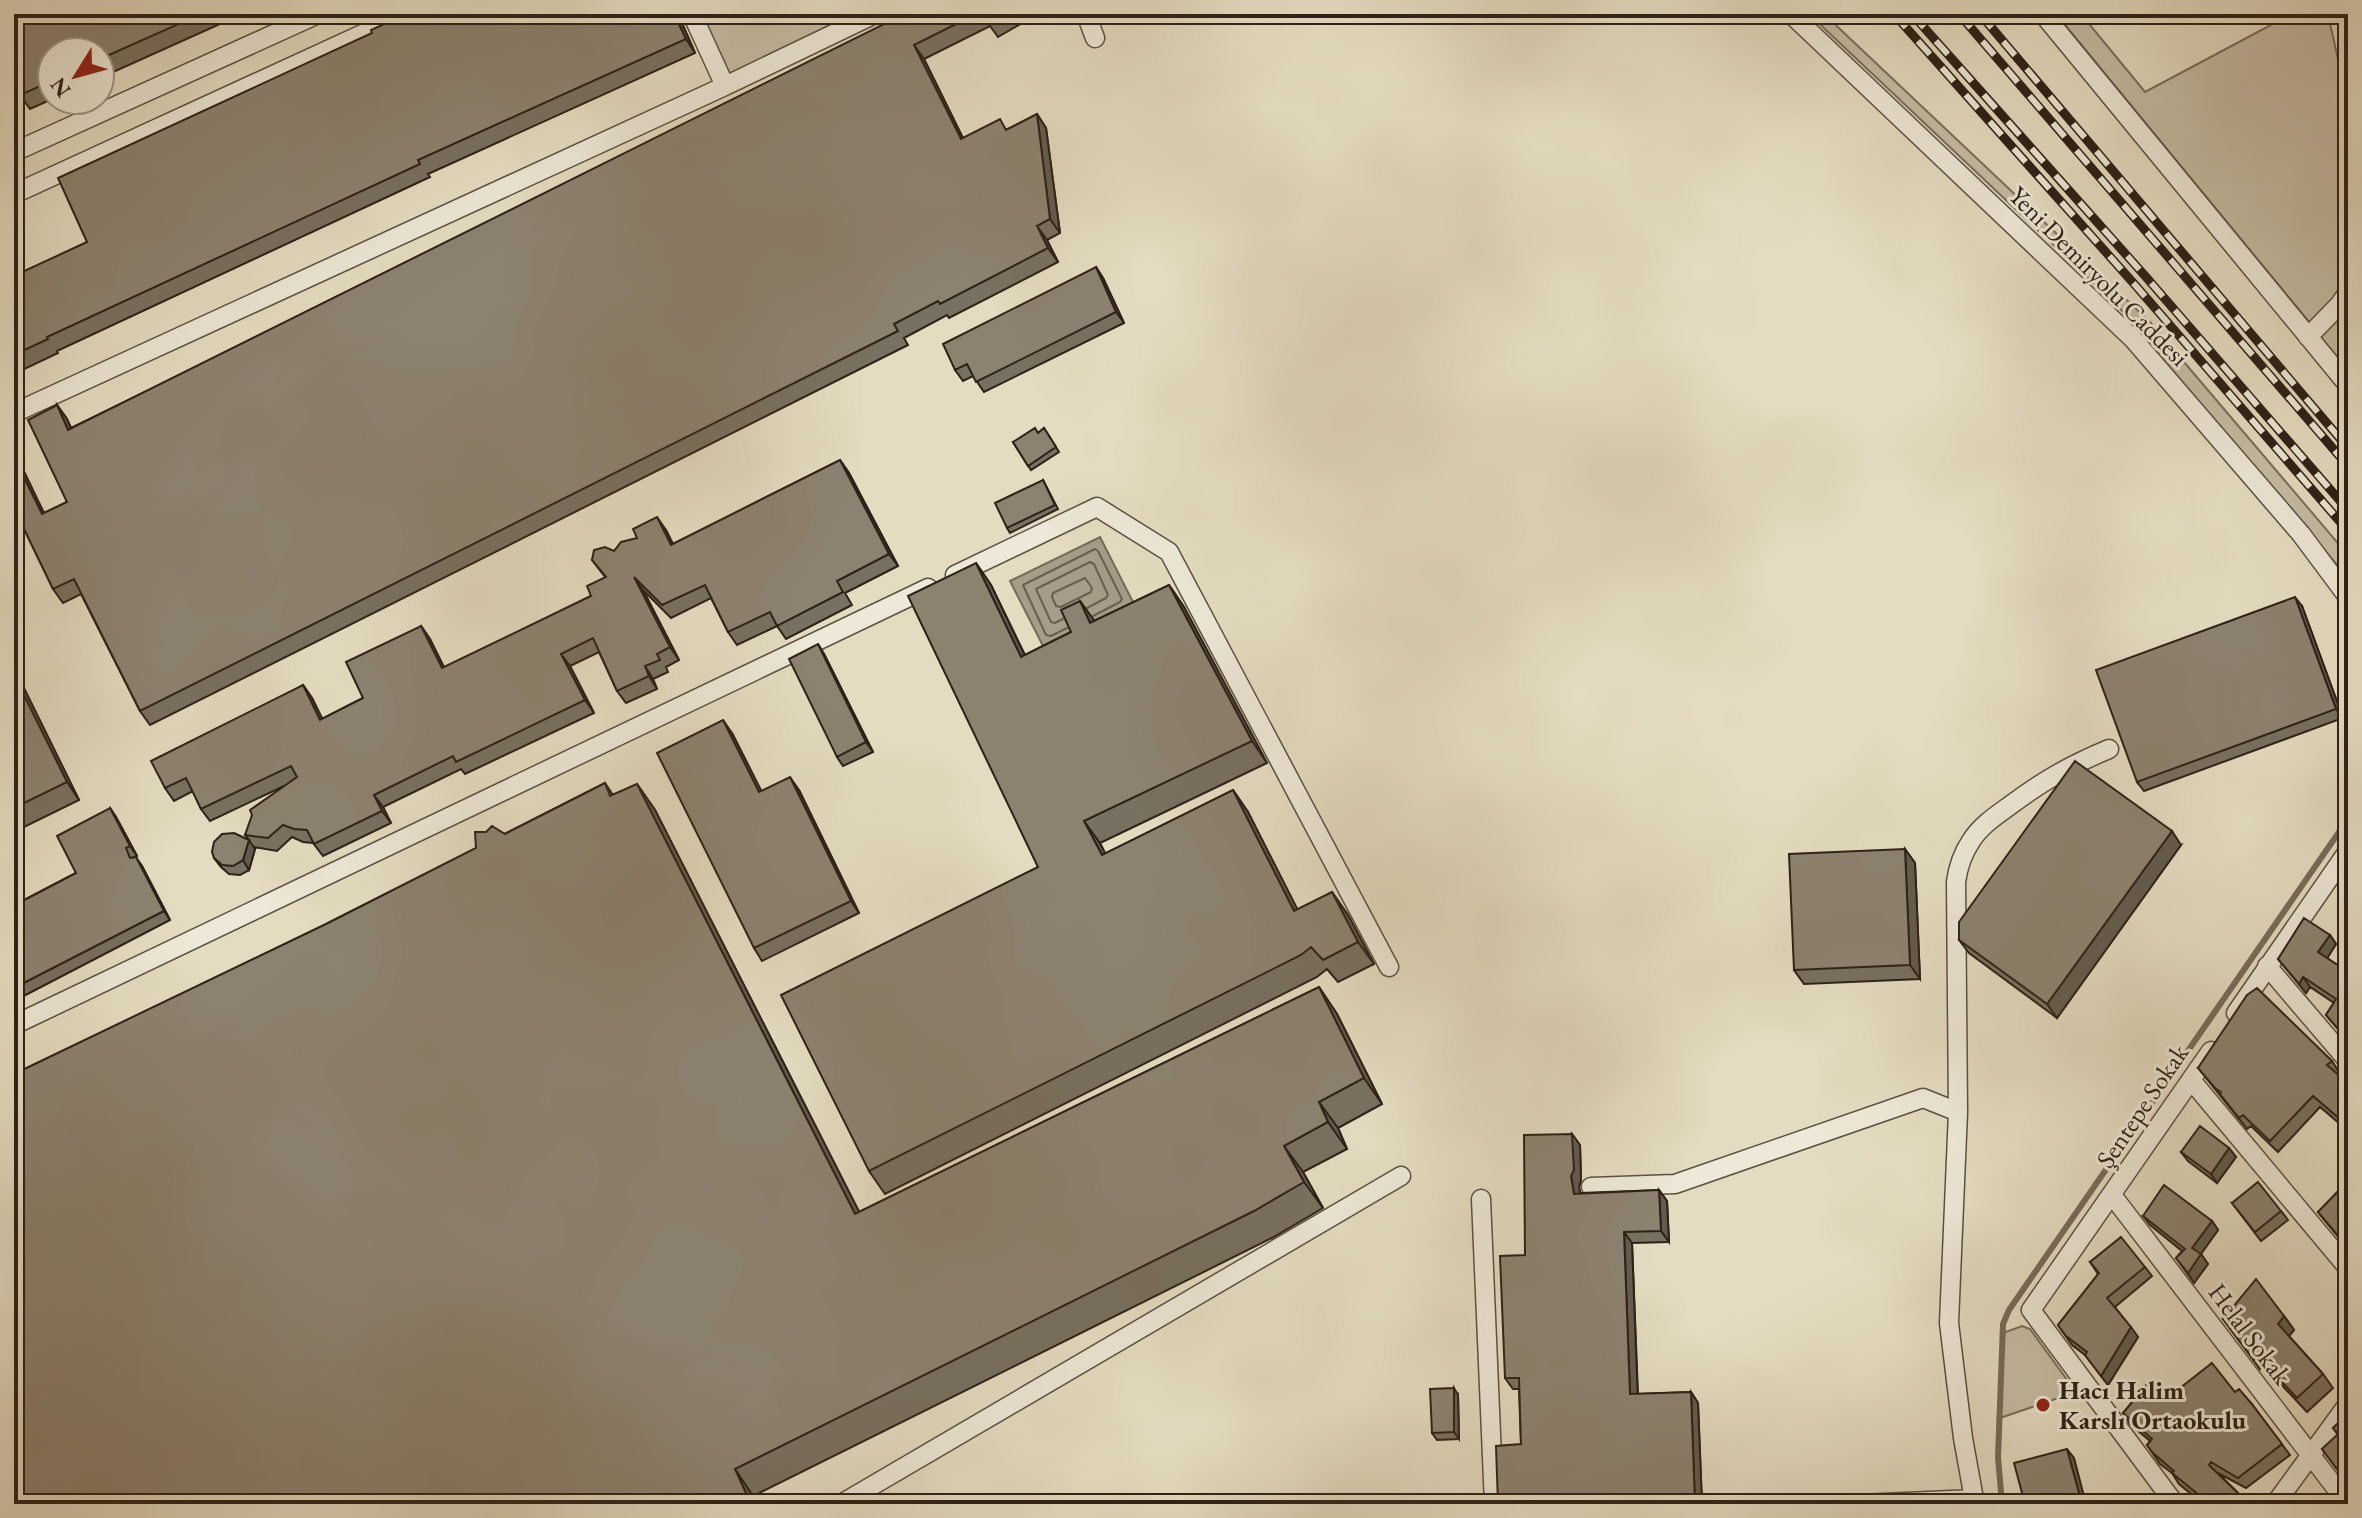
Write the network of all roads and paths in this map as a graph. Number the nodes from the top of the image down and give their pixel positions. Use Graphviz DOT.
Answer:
graph roads {
  1 [pos="318,14"];
  2 [pos="406,14"];
  3 [pos="692,14"];
  4 [pos="875,14"];
  5 [pos="1086,14"];
  6 [pos="1791,14"];
  7 [pos="2043,14"];
  8 [pos="1095,38"];
  9 [pos="725,86"];
  10 [pos="14,152"];
  11 [pos="14,194"];
  12 [pos="2348,292"];
  13 [pos="2308,337"];
  14 [pos="2348,385"];
  15 [pos="14,413"];
  16 [pos="2348,597"];
  17 [pos="2109,749"];
  18 [pos="2348,851"];
  19 [pos="2267,966"];
  20 [pos="1389,967"];
  21 [pos="14,1025"];
  22 [pos="2348,1061"];
  23 [pos="2191,1080"];
  24 [pos="1958,1112"];
  25 [pos="1401,1176"];
  26 [pos="1591,1187"];
  27 [pos="2112,1195"];
  28 [pos="1481,1199"];
  29 [pos="2348,1268"];
  30 [pos="2348,1404"];
  31 [pos="2309,1456"];
  32 [pos="1974,1502"];
  33 [pos="841,1504"];
  34 [pos="1494,1504"];
  35 [pos="1861,1504"];
  36 [pos="2175,1504"];
  37 [pos="2275,1504"];
  38 [pos="2348,1504"];
  1 -- 10 [label="street"];
  2 -- 11 [label="street"];
  3 -- 9 [label="street"];
  4 -- 9 [label="street"];
  5 -- 8 [label="street"];
  6 -- 16 [label="street, Yeni Demiryolu Caddesi"];
  7 -- 13 [label="street"];
  9 -- 15 [label="street"];
  12 -- 13 [label="street"];
  13 -- 14 [label="street"];
  17 -- 24 [label="street"];
  18 -- 19 [label="street, Şentepe Sokak"];
  19 -- 22 [label="street"];
  19 -- 23 [label="street, Şentepe Sokak"];
  20 -- 21 [label="street"];
  23 -- 27 [label="street, Şentepe Sokak"];
  23 -- 29 [label="street"];
  24 -- 26 [label="street"];
  24 -- 32 [label="street"];
  25 -- 33 [label="street"];
  27 -- 31 [label="street, Helal Sokak"];
  27 -- 36 [label="street, Şentepe Sokak"];
  28 -- 34 [label="street"];
  30 -- 31 [label="street"];
  31 -- 37 [label="street"];
  31 -- 38 [label="street, Helal Sokak"];
  32 -- 35 [label="street"];
}
